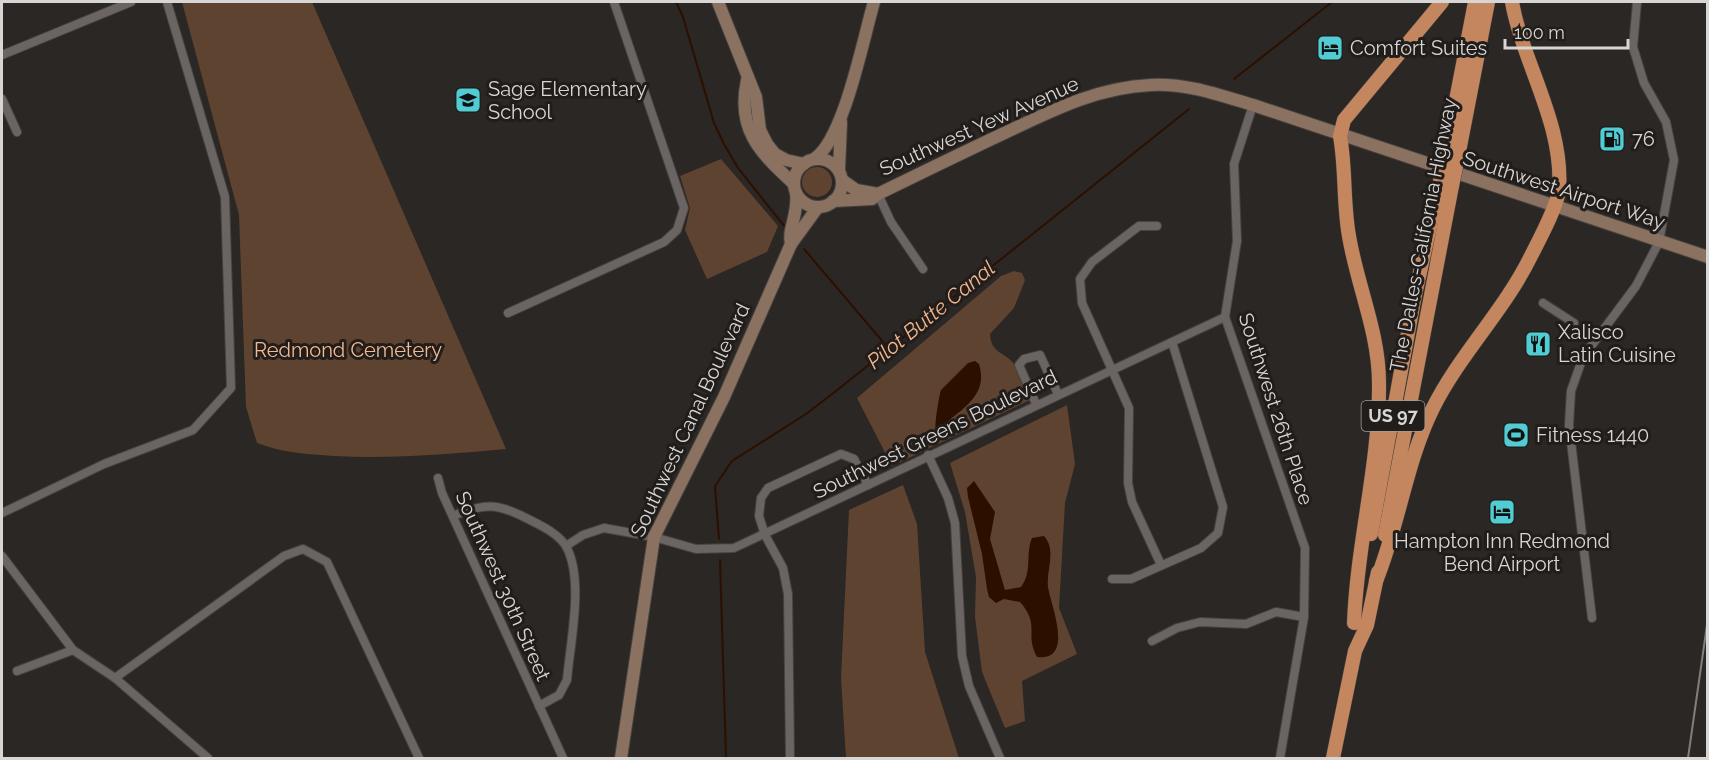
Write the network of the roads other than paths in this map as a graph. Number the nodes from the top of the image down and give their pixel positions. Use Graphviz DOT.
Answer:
graph roads {
  1 [pos="131,2"];
  2 [pos="167,2"];
  3 [pos="614,2"];
  4 [pos="718,2"];
  5 [pos="874,2"];
  6 [pos="1442,2"];
  7 [pos="1475,2"];
  8 [pos="1488,2"];
  9 [pos="1512,2"];
  10 [pos="1637,2"];
  11 [pos="2,55"];
  12 [pos="747,80"];
  13 [pos="2,99"];
  14 [pos="1253,105"];
  15 [pos="841,122"];
  16 [pos="17,132"];
  17 [pos="1340,136"];
  18 [pos="1451,160"];
  19 [pos="809,162"];
  20 [pos="840,175"];
  21 [pos="1446,184"];
  22 [pos="795,188"];
  23 [pos="878,194"];
  24 [pos="833,201"];
  25 [pos="818,207"];
  26 [pos="1553,207"];
  27 [pos="1157,226"];
  28 [pos="1659,242"];
  29 [pos="791,244"];
  30 [pos="1707,257"];
  31 [pos="922,269"];
  32 [pos="1543,303"];
  33 [pos="508,313"];
  34 [pos="1226,317"];
  35 [pos="1574,323"];
  36 [pos="1172,342"];
  37 [pos="1113,368"];
  38 [pos="1058,394"];
  39 [pos="1036,404"];
  40 [pos="928,455"];
  41 [pos="438,478"];
  42 [pos="867,485"];
  43 [pos="2,513"];
  44 [pos="453,516"];
  45 [pos="765,535"];
  46 [pos="654,537"];
  47 [pos="566,546"];
  48 [pos="2,556"];
  49 [pos="1161,566"];
  50 [pos="1112,579"];
  51 [pos="1376,581"];
  52 [pos="1304,617"];
  53 [pos="1592,618"];
  54 [pos="1354,623"];
  55 [pos="1152,641"];
  56 [pos="73,650"];
  57 [pos="1355,651"];
  58 [pos="17,671"];
  59 [pos="115,678"];
  60 [pos="539,706"];
  61 [pos="208,759"];
  62 [pos="419,759"];
  63 [pos="564,759"];
  64 [pos="621,759"];
  65 [pos="790,759"];
  66 [pos="1000,759"];
  67 [pos="1280,759"];
  68 [pos="1333,759"];
  1 -- 11 [label="street"];
  2 -- 43 [label="street"];
  3 -- 33 [label="street"];
  4 -- 12 [label="main road"];
  5 -- 15 [label="main road"];
  6 -- 17 [label="highway"];
  7 -- 18 [label="highway, The Dalles-California Highway / US 97"];
  8 -- 18 [label="highway, The Dalles-California Highway / US 97"];
  9 -- 26 [label="highway"];
  10 -- 28 [label="street"];
  12 -- 19 [label="main road"];
  12 -- 22 [label="main road"];
  13 -- 16 [label="street"];
  14 -- 17 [label="main road, Southwest Yew Avenue"];
  14 -- 23 [label="main road, Southwest Yew Avenue"];
  14 -- 34 [label="street, Southwest 26th Place"];
  15 -- 19 [label="main road"];
  15 -- 20 [label="main road"];
  17 -- 26 [label="main road, Southwest Airport Way"];
  17 -- 54 [label="highway"];
  18 -- 21 [label="highway, The Dalles-California Highway / US 97, bridge"];
  19 -- 20 [label="main road"];
  19 -- 22 [label="main road"];
  20 -- 23 [label="main road, Southwest Yew Avenue"];
  20 -- 24 [label="main road"];
  21 -- 51 [label="highway, The Dalles-California Highway / US 97"];
  21 -- 54 [label="highway, The Dalles-California Highway / US 97"];
  22 -- 25 [label="main road"];
  22 -- 29 [label="main road, Southwest Canal Boulevard"];
  23 -- 24 [label="main road, Southwest Yew Avenue"];
  23 -- 31 [label="street"];
  24 -- 25 [label="main road"];
  25 -- 29 [label="main road, Southwest Canal Boulevard"];
  26 -- 28 [label="main road, Southwest Airport Way"];
  26 -- 51 [label="highway"];
  27 -- 37 [label="street"];
  28 -- 30 [label="main road, Southwest Airport Way"];
  28 -- 53 [label="street"];
  29 -- 46 [label="main road, Southwest Canal Boulevard"];
  32 -- 35 [label="street"];
  34 -- 36 [label="street, Southwest Greens Boulevard"];
  34 -- 52 [label="street, Southwest 26th Place"];
  36 -- 37 [label="street, Southwest Greens Boulevard"];
  36 -- 49 [label="street"];
  37 -- 38 [label="street, Southwest Greens Boulevard"];
  37 -- 49 [label="street"];
  38 -- 39 [label="street, Southwest Greens Boulevard"];
  38 -- 39 [label="street"];
  39 -- 40 [label="street, Southwest Greens Boulevard"];
  40 -- 42 [label="street, Southwest Greens Boulevard"];
  40 -- 66 [label="street"];
  41 -- 44 [label="street, Southwest 30th Street"];
  42 -- 45 [label="street, Southwest Greens Boulevard"];
  42 -- 45 [label="street"];
  44 -- 47 [label="street"];
  44 -- 60 [label="street, Southwest 30th Street"];
  45 -- 46 [label="street, Southwest Greens Boulevard"];
  45 -- 65 [label="street"];
  46 -- 47 [label="street, Southwest Greens Boulevard"];
  46 -- 64 [label="main road, Southwest Canal Boulevard"];
  47 -- 60 [label="street"];
  48 -- 56 [label="street"];
  49 -- 50 [label="street"];
  51 -- 57 [label="highway, The Dalles-California Highway / US 97"];
  52 -- 55 [label="street"];
  52 -- 67 [label="street, Southwest 26th Place"];
  54 -- 57 [label="highway, The Dalles-California Highway / US 97"];
  56 -- 58 [label="street"];
  56 -- 59 [label="street"];
  57 -- 68 [label="highway, The Dalles-California Highway / US 97"];
  59 -- 61 [label="street"];
  59 -- 62 [label="street"];
  60 -- 63 [label="street, Southwest 30th Street"];
}
